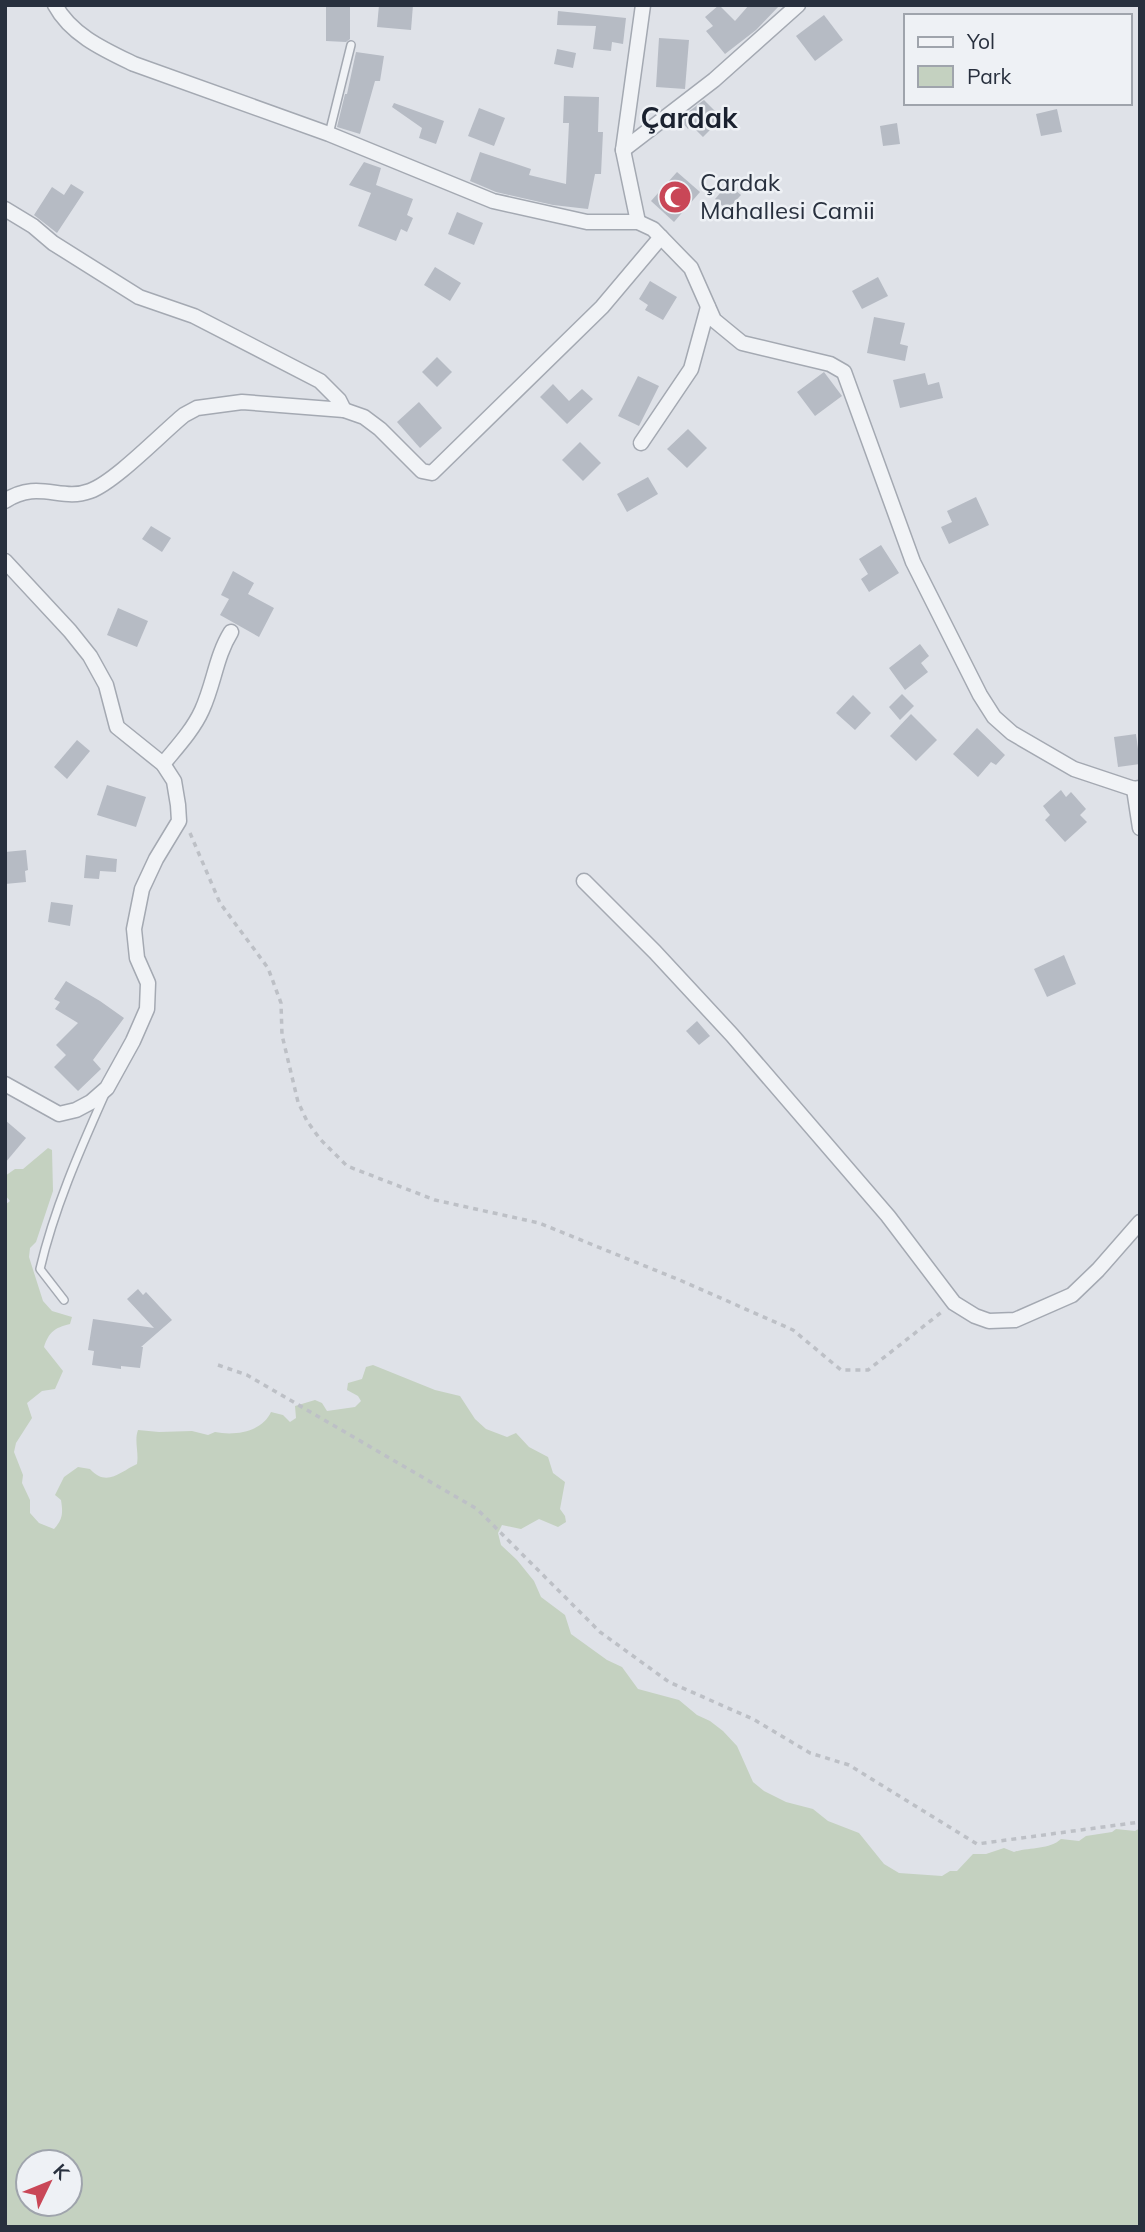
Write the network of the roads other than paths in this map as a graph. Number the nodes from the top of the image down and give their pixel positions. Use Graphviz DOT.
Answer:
graph roads {
  1 [pos="55,5"];
  2 [pos="643,5"];
  3 [pos="798,5"];
  4 [pos="351,45"];
  5 [pos="329,134"];
  6 [pos="623,150"];
  7 [pos="5,209"];
  8 [pos="638,222"];
  9 [pos="661,237"];
  10 [pos="708,307"];
  11 [pos="344,410"];
  12 [pos="641,443"];
  13 [pos="5,501"];
  14 [pos="5,561"];
  15 [pos="231,632"];
  16 [pos="163,764"];
  17 [pos="1137,788"];
  18 [pos="1140,828"];
  19 [pos="584,881"];
  20 [pos="5,1084"];
  21 [pos="107,1088"];
  22 [pos="1140,1222"];
  23 [pos="64,1300"];
  1 -- 5 [label="street"];
  2 -- 6 [label="street"];
  3 -- 6 [label="street"];
  4 -- 5 [label="lane"];
  5 -- 8 [label="street"];
  6 -- 8 [label="street"];
  7 -- 11 [label="street"];
  8 -- 9 [label="street"];
  9 -- 10 [label="street"];
  9 -- 11 [label="street"];
  10 -- 12 [label="street"];
  10 -- 17 [label="street"];
  11 -- 13 [label="street"];
  14 -- 16 [label="street"];
  15 -- 16 [label="street"];
  16 -- 21 [label="street"];
  17 -- 18 [label="street"];
  19 -- 22 [label="street"];
  20 -- 21 [label="street"];
  21 -- 23 [label="lane"];
}
